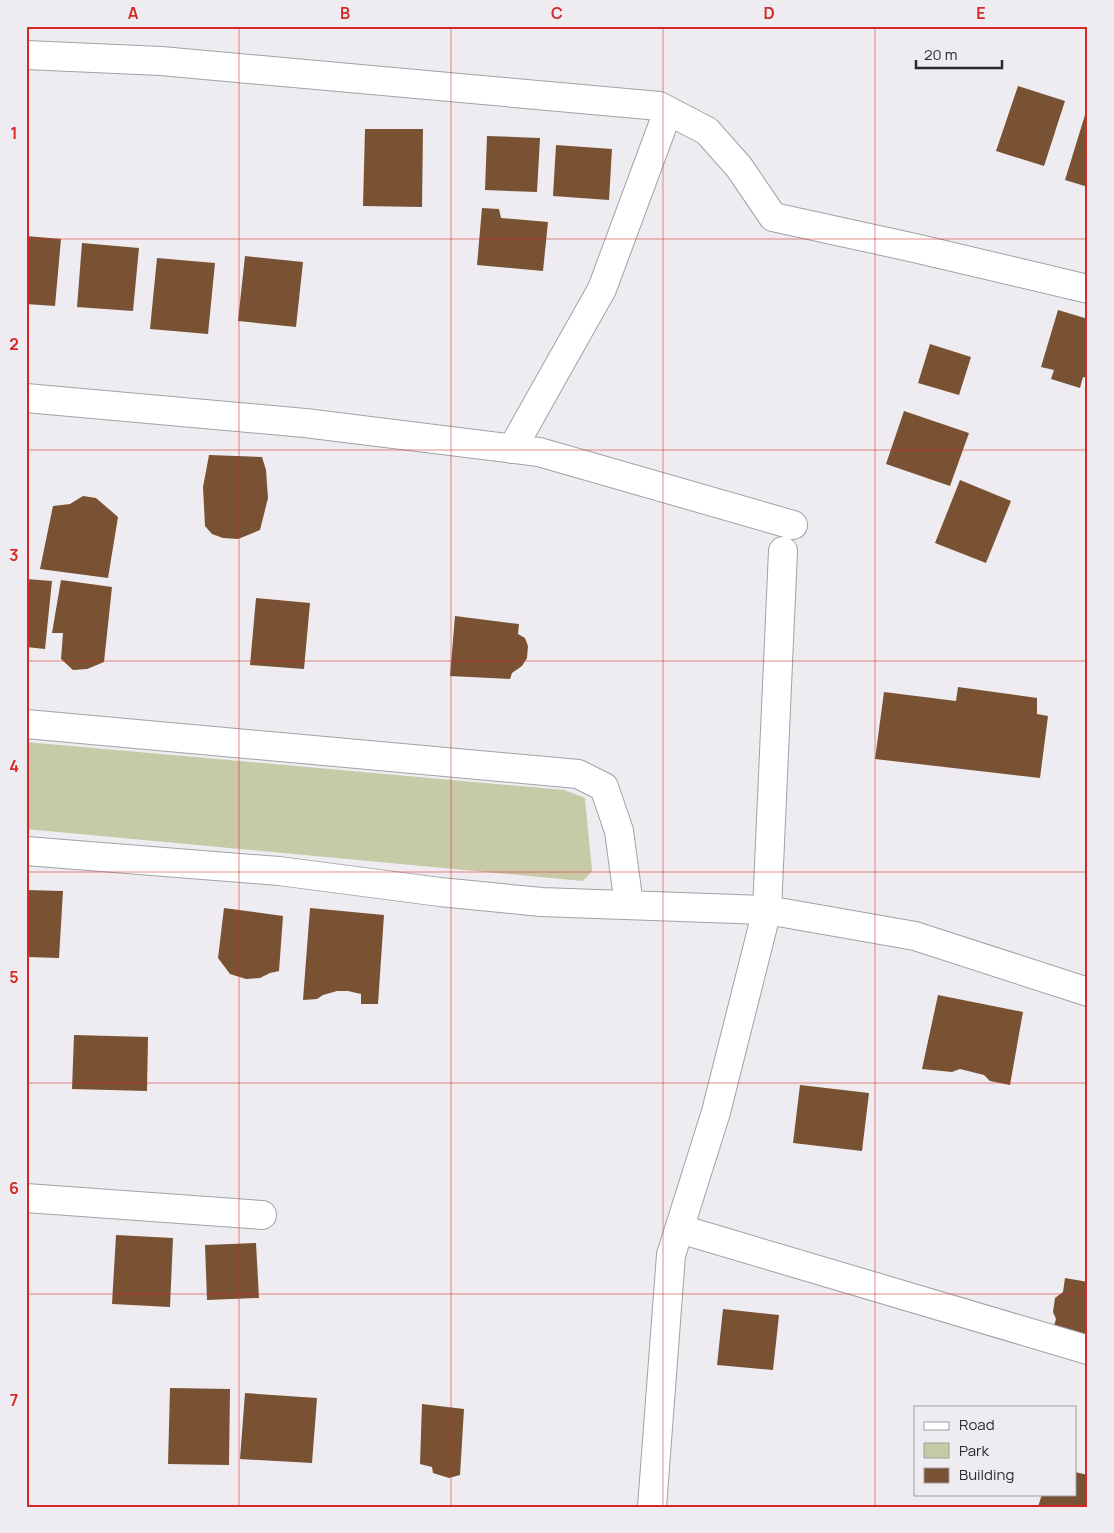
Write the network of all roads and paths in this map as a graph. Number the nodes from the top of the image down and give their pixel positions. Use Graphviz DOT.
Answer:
graph roads {
  1 [pos="26,55"];
  2 [pos="668,111"];
  3 [pos="1088,289"];
  4 [pos="26,398"];
  5 [pos="512,449"];
  6 [pos="793,525"];
  7 [pos="783,551"];
  8 [pos="26,724"];
  9 [pos="26,850"];
  10 [pos="629,905"];
  11 [pos="767,910"];
  12 [pos="1088,992"];
  13 [pos="26,1198"];
  14 [pos="262,1215"];
  15 [pos="680,1229"];
  16 [pos="1088,1350"];
  17 [pos="652,1507"];
  1 -- 2 [label="street"];
  2 -- 3 [label="street"];
  2 -- 5 [label="street"];
  4 -- 5 [label="street"];
  5 -- 6 [label="street"];
  7 -- 11 [label="street"];
  8 -- 10 [label="street"];
  9 -- 10 [label="street"];
  10 -- 11 [label="street"];
  11 -- 12 [label="street"];
  11 -- 15 [label="street"];
  13 -- 14 [label="street"];
  15 -- 16 [label="street"];
  15 -- 17 [label="street"];
}
